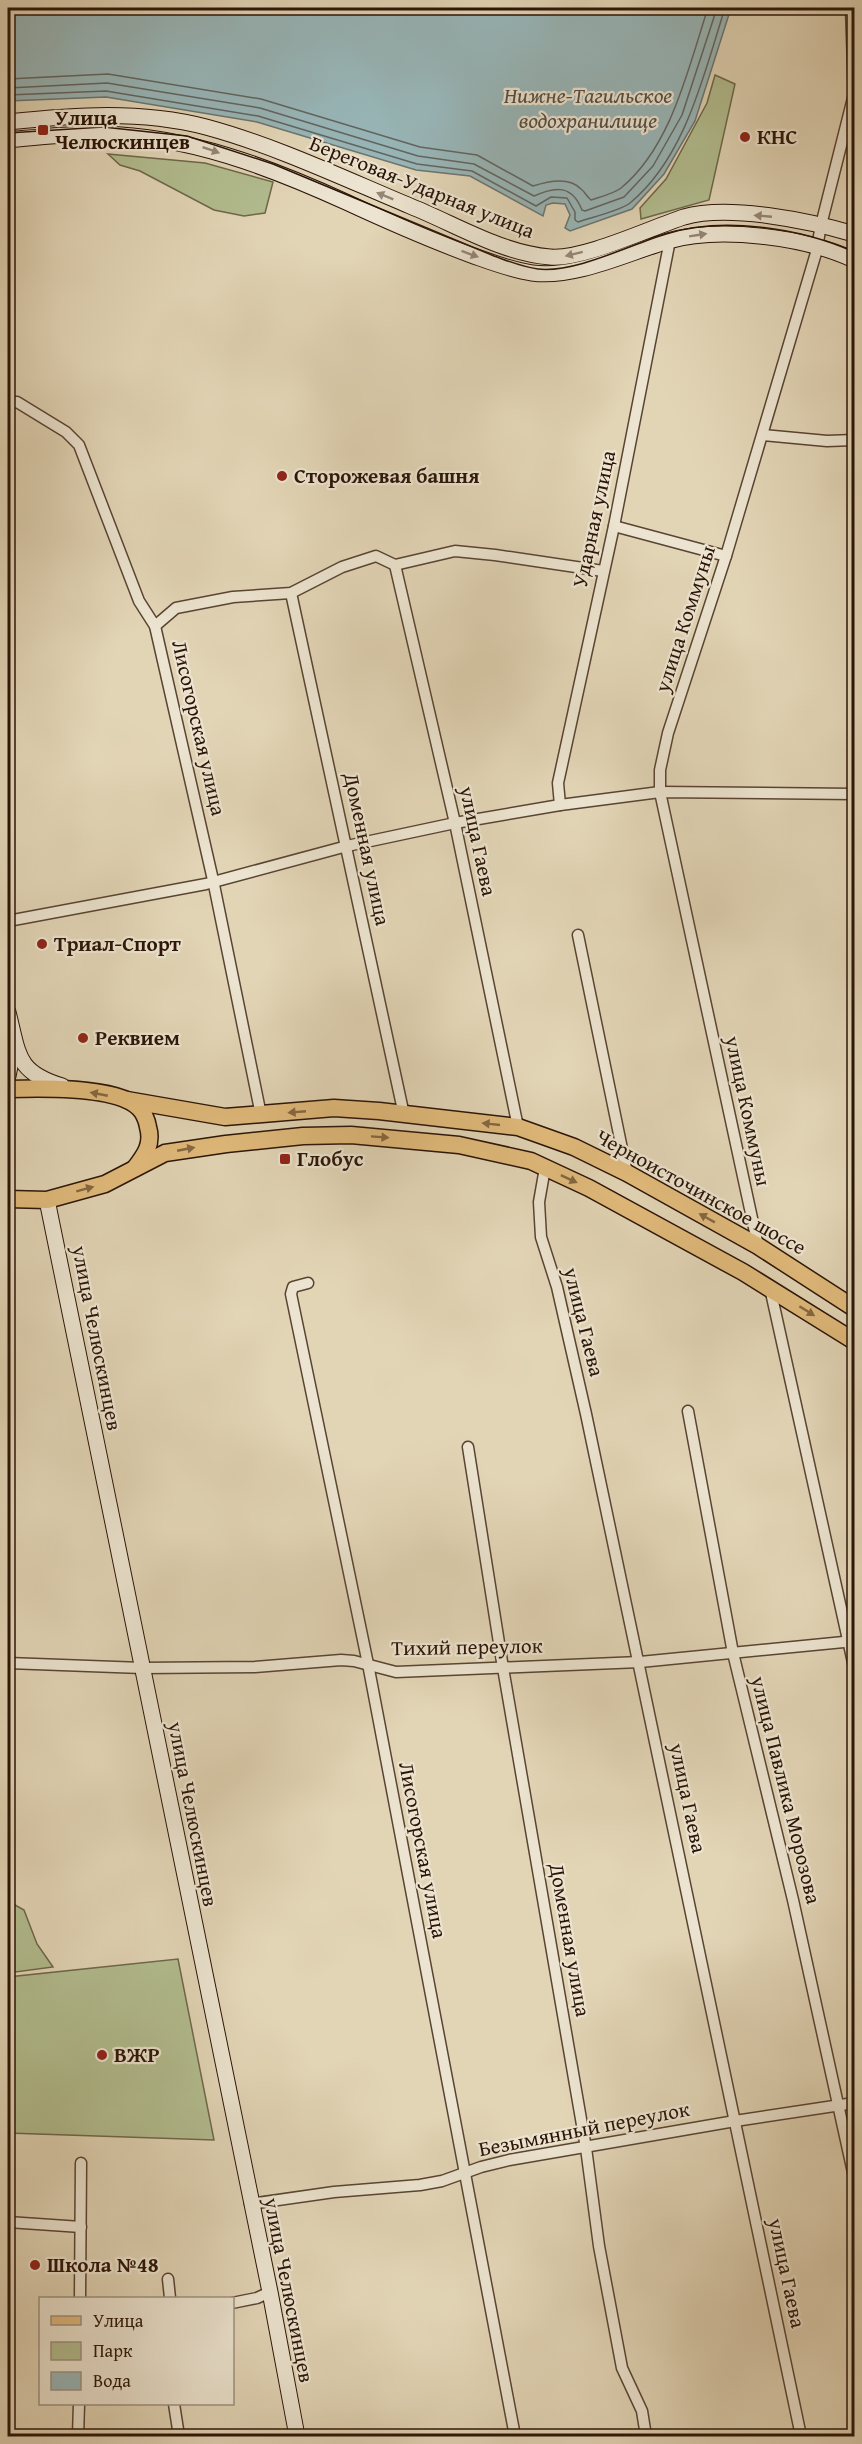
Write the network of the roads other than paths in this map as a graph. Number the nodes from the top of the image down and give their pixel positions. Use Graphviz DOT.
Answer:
graph roads {
  1 [pos="850,8"];
  2 [pos="8,122"];
  3 [pos="8,140"];
  4 [pos="821,225"];
  5 [pos="855,234"];
  6 [pos="670,240"];
  7 [pos="817,246"];
  8 [pos="855,260"];
  9 [pos="8,403"];
  10 [pos="763,435"];
  11 [pos="855,440"];
  12 [pos="614,526"];
  13 [pos="726,556"];
  14 [pos="395,565"];
  15 [pos="603,571"];
  16 [pos="291,593"];
  17 [pos="155,626"];
  18 [pos="660,792"];
  19 [pos="855,794"];
  20 [pos="560,805"];
  21 [pos="455,823"];
  22 [pos="347,846"];
  23 [pos="213,880"];
  24 [pos="8,921"];
  25 [pos="578,934"];
  26 [pos="8,1012"];
  27 [pos="8,1028"];
  28 [pos="8,1076"];
  29 [pos="8,1089"];
  30 [pos="71,1089"];
  31 [pos="128,1100"];
  32 [pos="404,1114"];
  33 [pos="261,1115"];
  34 [pos="518,1127"];
  35 [pos="545,1168"];
  36 [pos="133,1172"];
  37 [pos="627,1173"];
  38 [pos="8,1199"];
  39 [pos="47,1200"];
  40 [pos="758,1246"];
  41 [pos="773,1256"];
  42 [pos="308,1283"];
  43 [pos="764,1284"];
  44 [pos="855,1308"];
  45 [pos="855,1341"];
  46 [pos="688,1411"];
  47 [pos="468,1447"];
  48 [pos="852,1641"];
  49 [pos="733,1653"];
  50 [pos="639,1662"];
  51 [pos="8,1663"];
  52 [pos="368,1664"];
  53 [pos="855,1667"];
  54 [pos="142,1668"];
  55 [pos="503,1668"];
  56 [pos="855,2103"];
  57 [pos="838,2105"];
  58 [pos="735,2121"];
  59 [pos="586,2148"];
  60 [pos="81,2163"];
  61 [pos="465,2173"];
  62 [pos="855,2177"];
  63 [pos="250,2204"];
  64 [pos="8,2222"];
  65 [pos="81,2227"];
  66 [pos="168,2279"];
  67 [pos="270,2292"];
  68 [pos="80,2297"];
  69 [pos="170,2297"];
  70 [pos="234,2303"];
  71 [pos="79,2405"];
  72 [pos="174,2405"];
  73 [pos="78,2436"];
  74 [pos="179,2436"];
  75 [pos="297,2436"];
  76 [pos="515,2436"];
  77 [pos="646,2436"];
  78 [pos="801,2436"];
  1 -- 4 [label="street, улица Коммуны"];
  4 -- 2 [label="main road, Береговая-Ударная улица, one-way"];
  3 -- 6 [label="main road, Береговая-Ударная улица, one-way"];
  4 -- 5 [label="main road, Береговая-Ударная улица"];
  4 -- 7 [label="street, улица Коммуны"];
  6 -- 7 [label="main road, Береговая-Ударная улица, one-way"];
  6 -- 12 [label="street, Ударная улица"];
  7 -- 8 [label="main road, Береговая-Ударная улица"];
  7 -- 10 [label="street, улица Коммуны"];
  9 -- 17 [label="street, Лисогорская улица"];
  10 -- 11 [label="street"];
  10 -- 13 [label="street, улица Коммуны"];
  12 -- 13 [label="street"];
  12 -- 15 [label="street, Ударная улица"];
  13 -- 18 [label="street, улица Коммуны"];
  14 -- 15 [label="street"];
  14 -- 16 [label="street"];
  14 -- 21 [label="street, улица Гаева"];
  15 -- 20 [label="street, Ударная улица"];
  16 -- 17 [label="street"];
  16 -- 22 [label="street, Доменная улица"];
  17 -- 23 [label="street, Лисогорская улица"];
  18 -- 19 [label="street"];
  18 -- 20 [label="street"];
  18 -- 40 [label="street, улица Коммуны"];
  20 -- 21 [label="street"];
  21 -- 22 [label="street"];
  21 -- 34 [label="street, улица Гаева"];
  22 -- 23 [label="street"];
  22 -- 32 [label="street, Доменная улица"];
  23 -- 24 [label="street"];
  23 -- 33 [label="street, Лисогорская улица"];
  25 -- 37 [label="street"];
  26 -- 30 [label="main road"];
  27 -- 28 [label="main road"];
  29 -- 30 [label="main road, Черноисточинское шоссе"];
  31 -- 30 [label="main road, Черноисточинское шоссе, one-way"];
  31 -- 33 [label="main road, Черноисточинское шоссе"];
  31 -- 36 [label="main road"];
  32 -- 33 [label="main road, Черноисточинское шоссе, one-way"];
  34 -- 32 [label="main road, Черноисточинское шоссе, one-way"];
  34 -- 37 [label="main road, Черноисточинское шоссе"];
  36 -- 35 [label="main road, one-way"];
  35 -- 43 [label="main road, one-way"];
  35 -- 50 [label="street, улица Гаева"];
  39 -- 36 [label="main road, one-way"];
  40 -- 37 [label="main road, Черноисточинское шоссе, one-way"];
  38 -- 39 [label="main road"];
  39 -- 54 [label="main road, улица Челюскинцев"];
  40 -- 41 [label="main road, Черноисточинское шоссе"];
  41 -- 43 [label="main road"];
  41 -- 44 [label="main road, Черноисточинское шоссе"];
  42 -- 52 [label="street, Лисогорская улица"];
  43 -- 45 [label="main road, one-way"];
  43 -- 48 [label="street"];
  46 -- 49 [label="street, улица Павлика Морозова"];
  47 -- 55 [label="street, Доменная улица"];
  48 -- 49 [label="street, Тихий переулок"];
  48 -- 53 [label="street"];
  49 -- 50 [label="street, Тихий переулок"];
  49 -- 57 [label="street, улица Павлика Морозова"];
  50 -- 55 [label="street, Тихий переулок"];
  50 -- 58 [label="street, улица Гаева"];
  51 -- 54 [label="street, Тихий переулок"];
  52 -- 54 [label="street, Тихий переулок"];
  52 -- 55 [label="street, Тихий переулок"];
  52 -- 61 [label="street, Лисогорская улица"];
  54 -- 63 [label="main road, улица Челюскинцев"];
  55 -- 59 [label="street, Доменная улица"];
  56 -- 57 [label="street, Безымянный переулок"];
  57 -- 58 [label="street, Безымянный переулок"];
  57 -- 62 [label="street, улица Павлика Морозова"];
  58 -- 59 [label="street, Безымянный переулок"];
  58 -- 78 [label="street, улица Гаева"];
  59 -- 61 [label="street, Безымянный переулок"];
  59 -- 77 [label="street, Доменная улица"];
  60 -- 65 [label="street"];
  61 -- 63 [label="street, Безымянный переулок"];
  61 -- 76 [label="street, Лисогорская улица"];
  63 -- 67 [label="main road, улица Челюскинцев"];
  64 -- 65 [label="street"];
  65 -- 68 [label="street"];
  66 -- 69 [label="street"];
  67 -- 70 [label="street"];
  67 -- 75 [label="main road, улица Челюскинцев"];
  71 -- 73 [label="street"];
  72 -- 74 [label="street"];
}
